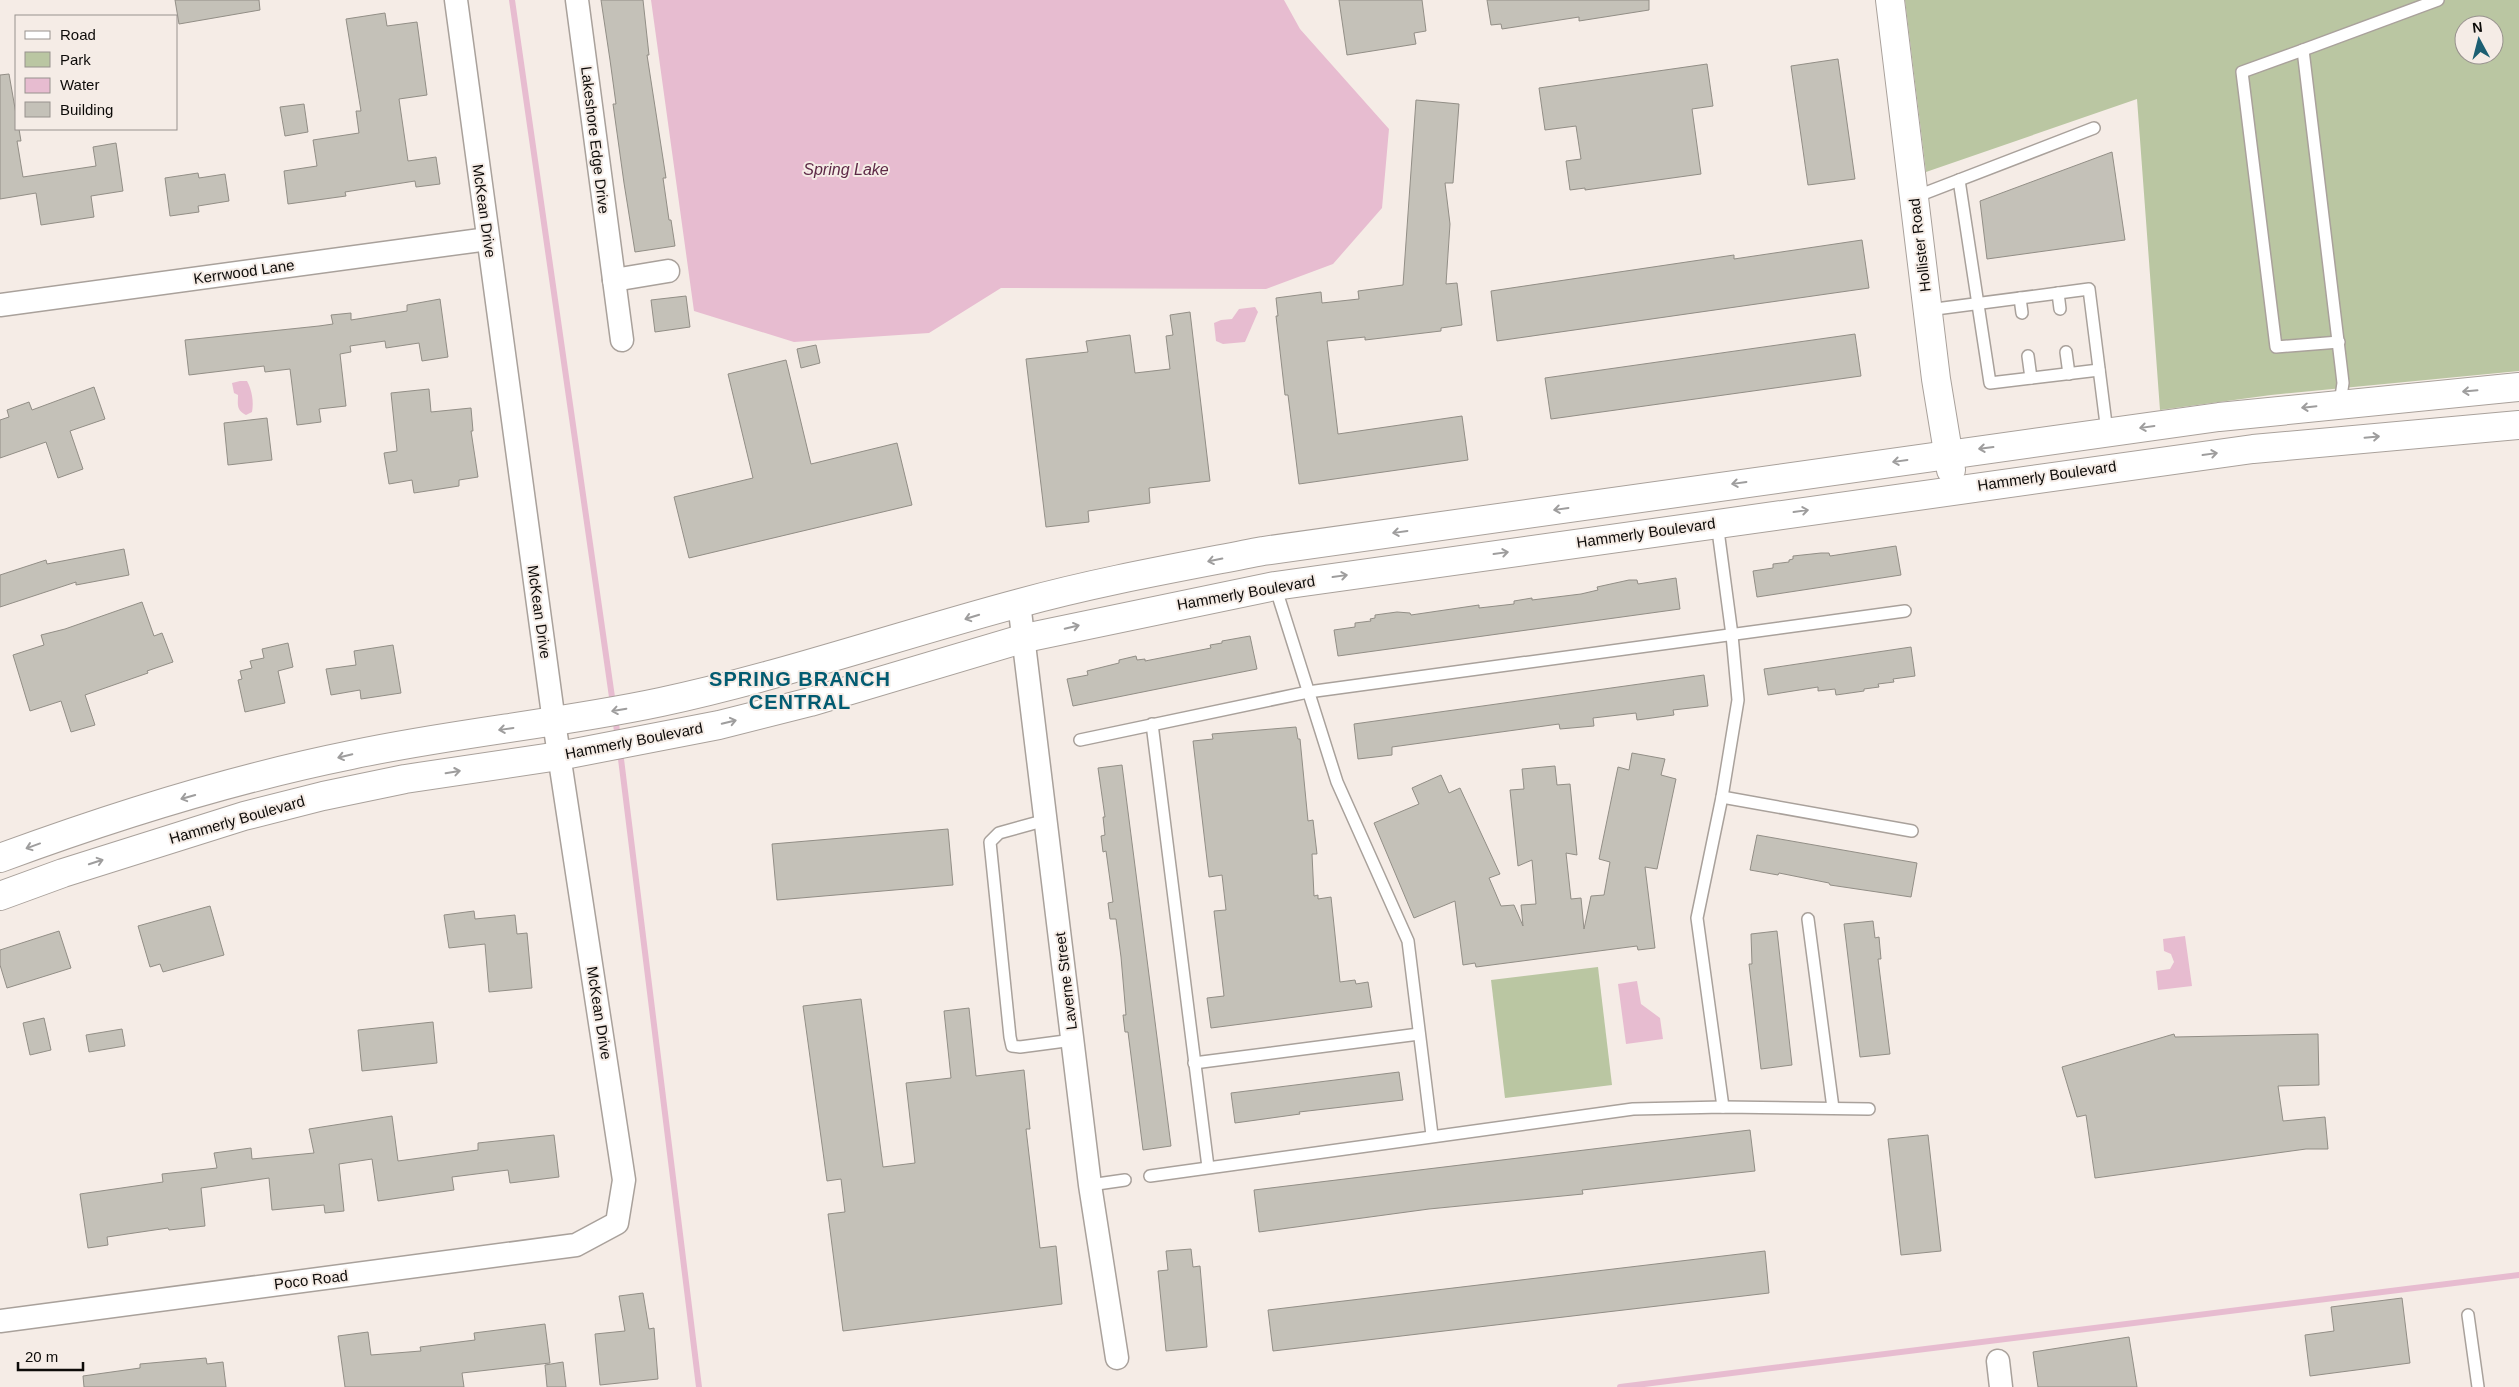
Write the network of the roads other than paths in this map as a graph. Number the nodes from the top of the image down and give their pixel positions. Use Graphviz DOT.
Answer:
graph roads {
  1 [pos="456,0"];
  2 [pos="577,0"];
  3 [pos="1890,0"];
  4 [pos="2438,0"];
  5 [pos="2303,50"];
  6 [pos="2094,128"];
  7 [pos="1959,180"];
  8 [pos="1915,197"];
  9 [pos="488,238"];
  10 [pos="668,271"];
  11 [pos="614,280"];
  12 [pos="2058,293"];
  13 [pos="2020,298"];
  14 [pos="1976,304"];
  15 [pos="0,305"];
  16 [pos="2060,309"];
  17 [pos="1928,310"];
  18 [pos="2022,313"];
  19 [pos="622,340"];
  20 [pos="2339,342"];
  21 [pos="2066,352"];
  22 [pos="2028,356"];
  23 [pos="2099,370"];
  24 [pos="2069,374"];
  25 [pos="2031,378"];
  26 [pos="2519,387"];
  27 [pos="2340,403"];
  28 [pos="2519,424"];
  29 [pos="2107,432"];
  30 [pos="1948,454"];
  31 [pos="1954,489"];
  32 [pos="1597,504"];
  33 [pos="1717,523"];
  34 [pos="1602,539"];
  35 [pos="1263,550"];
  36 [pos="1275,586"];
  37 [pos="1019,603"];
  38 [pos="1906,612"];
  39 [pos="1732,635"];
  40 [pos="1025,638"];
  41 [pos="1308,692"];
  42 [pos="566,719"];
  43 [pos="1152,724"];
  44 [pos="1080,740"];
  45 [pos="572,753"];
  46 [pos="1722,797"];
  47 [pos="142,810"];
  48 [pos="1046,820"];
  49 [pos="1912,832"];
  50 [pos="155,843"];
  51 [pos="0,858"];
  52 [pos="0,896"];
  53 [pos="1808,919"];
  54 [pos="1419,1034"];
  55 [pos="1073,1040"];
  56 [pos="1194,1063"];
  57 [pos="1723,1107"];
  58 [pos="1833,1108"];
  59 [pos="1869,1109"];
  60 [pos="1432,1135"];
  61 [pos="1208,1167"];
  62 [pos="1150,1176"];
  63 [pos="1125,1180"];
  64 [pos="1090,1185"];
  65 [pos="617,1223"];
  66 [pos="2468,1315"];
  67 [pos="0,1321"];
  68 [pos="1117,1358"];
  69 [pos="1998,1361"];
  70 [pos="2001,1387"];
  71 [pos="2478,1387"];
  1 -- 9 [label="street, McKean Drive"];
  2 -- 11 [label="street, Lakeshore Edge Drive"];
  3 -- 8 [label="main road, Hollister Road"];
  4 -- 5 [label="lane"];
  5 -- 20 [label="lane"];
  5 -- 20 [label="lane"];
  6 -- 7 [label="lane"];
  7 -- 8 [label="lane"];
  7 -- 14 [label="lane"];
  8 -- 17 [label="main road, Hollister Road"];
  9 -- 15 [label="street, Kerrwood Lane"];
  9 -- 42 [label="street, McKean Drive"];
  10 -- 11 [label="street"];
  11 -- 19 [label="street, Lakeshore Edge Drive"];
  12 -- 13 [label="lane"];
  12 -- 16 [label="lane"];
  12 -- 23 [label="lane"];
  13 -- 14 [label="lane"];
  13 -- 18 [label="lane"];
  14 -- 17 [label="lane"];
  14 -- 25 [label="lane"];
  17 -- 30 [label="main road, Hollister Road"];
  20 -- 27 [label="lane"];
  21 -- 24 [label="lane"];
  22 -- 25 [label="lane"];
  23 -- 24 [label="lane"];
  23 -- 29 [label="lane"];
  24 -- 25 [label="lane"];
  26 -- 27 [label="main road, one-way"];
  27 -- 29 [label="main road, one-way"];
  31 -- 28 [label="main road, Hammerly Boulevard, one-way"];
  29 -- 30 [label="main road, one-way"];
  30 -- 31 [label="main road, Hollister Road"];
  30 -- 32 [label="main road, one-way"];
  33 -- 31 [label="main road, Hammerly Boulevard, one-way"];
  32 -- 34 [label="main road"];
  32 -- 35 [label="main road, one-way"];
  33 -- 34 [label="main road, Hammerly Boulevard"];
  33 -- 39 [label="lane"];
  36 -- 34 [label="main road, Hammerly Boulevard, one-way"];
  35 -- 36 [label="main road"];
  35 -- 37 [label="main road, one-way"];
  40 -- 36 [label="main road, Hammerly Boulevard, one-way"];
  36 -- 41 [label="lane"];
  37 -- 40 [label="street, Laverne Street"];
  37 -- 42 [label="main road, one-way"];
  38 -- 39 [label="lane"];
  39 -- 41 [label="lane"];
  39 -- 46 [label="lane"];
  45 -- 40 [label="main road, Hammerly Boulevard, one-way"];
  40 -- 48 [label="street, Laverne Street"];
  41 -- 43 [label="lane"];
  41 -- 54 [label="lane"];
  42 -- 45 [label="street, McKean Drive"];
  42 -- 47 [label="main road, one-way"];
  43 -- 44 [label="lane"];
  43 -- 56 [label="lane"];
  50 -- 45 [label="main road, Hammerly Boulevard, one-way"];
  45 -- 65 [label="street, McKean Drive"];
  46 -- 49 [label="lane"];
  46 -- 57 [label="lane"];
  47 -- 50 [label="main road"];
  47 -- 51 [label="main road, one-way"];
  48 -- 55 [label="street, Laverne Street"];
  48 -- 55 [label="lane"];
  52 -- 50 [label="main road, Hammerly Boulevard, one-way"];
  53 -- 58 [label="lane"];
  54 -- 56 [label="lane"];
  54 -- 60 [label="lane"];
  55 -- 64 [label="street, Laverne Street"];
  56 -- 61 [label="lane"];
  57 -- 58 [label="lane"];
  57 -- 60 [label="lane"];
  58 -- 59 [label="lane"];
  60 -- 61 [label="lane"];
  61 -- 62 [label="lane"];
  63 -- 64 [label="lane"];
  64 -- 68 [label="street, Laverne Street"];
  65 -- 67 [label="street, Poco Road"];
  66 -- 71 [label="lane"];
  69 -- 70 [label="street"];
}
